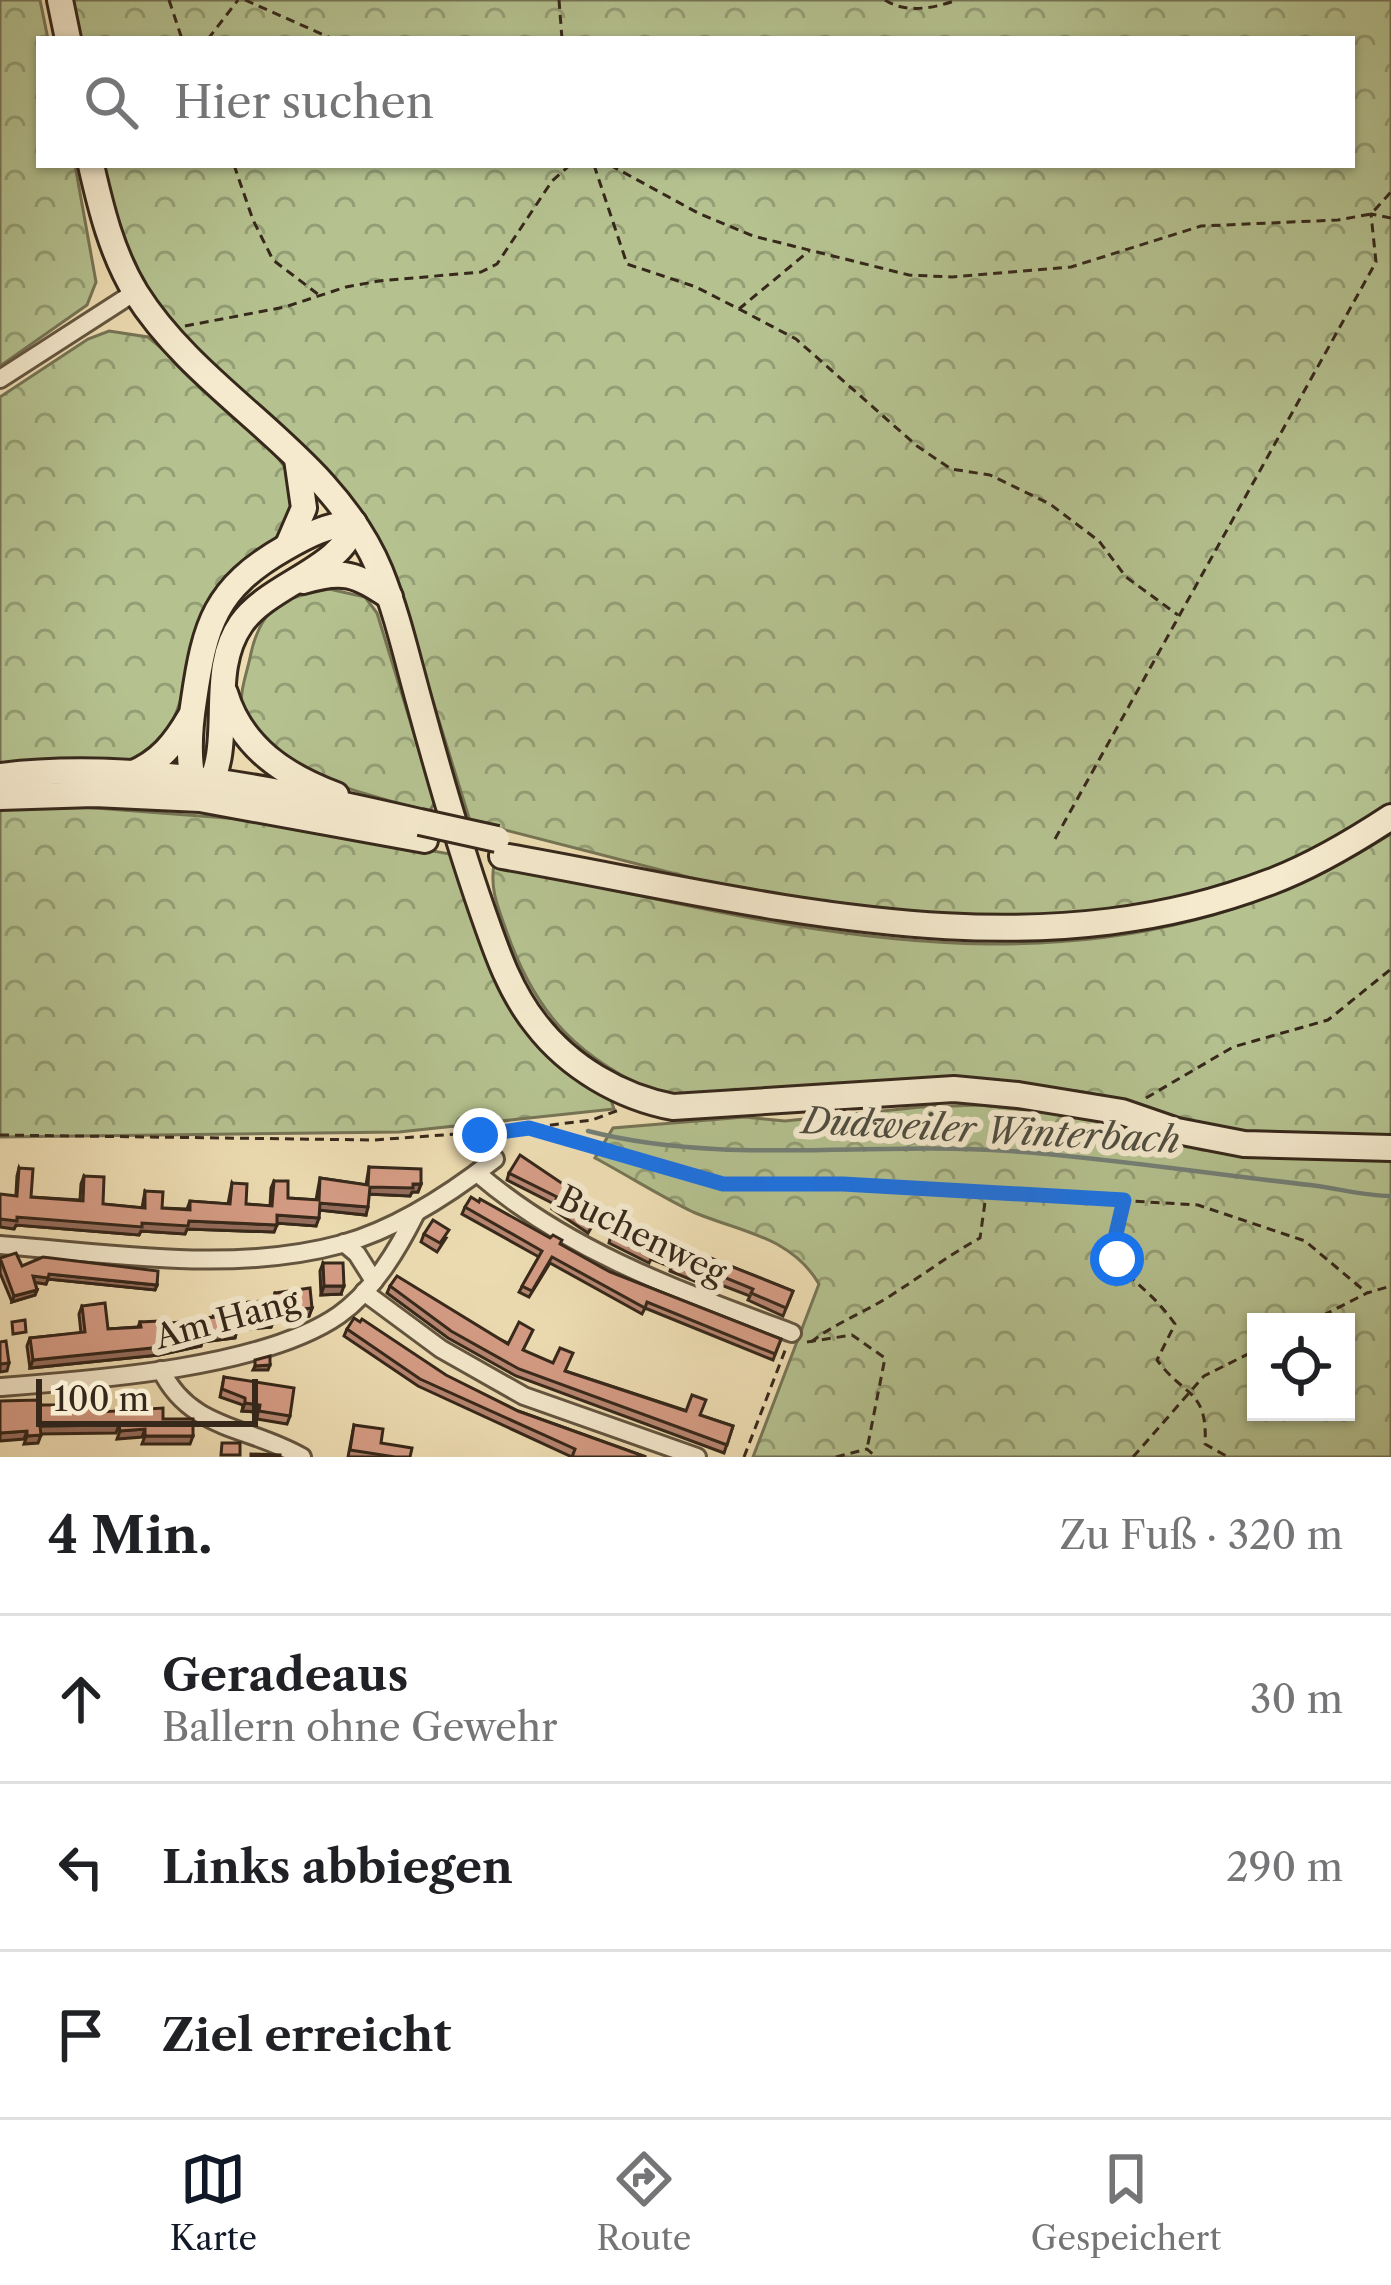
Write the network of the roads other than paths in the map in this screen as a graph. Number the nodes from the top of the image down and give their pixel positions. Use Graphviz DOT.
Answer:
graph roads {
  1 [pos="60,0"];
  2 [pos="67,36"];
  3 [pos="92,168"];
  4 [pos="135,292"];
  5 [pos="0,379"];
  6 [pos="297,459"];
  7 [pos="354,523"];
  8 [pos="287,547"];
  9 [pos="289,586"];
  10 [pos="390,598"];
  11 [pos="223,686"];
  12 [pos="192,714"];
  13 [pos="129,774"];
  14 [pos="0,776"];
  15 [pos="201,788"];
  16 [pos="0,797"];
  17 [pos="389,815"];
  18 [pos="1391,817"];
  19 [pos="422,831"];
  20 [pos="1391,1148"];
  21 [pos="495,1159"];
  22 [pos="477,1173"];
  23 [pos="417,1212"];
  24 [pos="344,1244"];
  25 [pos="0,1245"];
  26 [pos="369,1286"];
  27 [pos="792,1333"];
  28 [pos="161,1370"];
  29 [pos="0,1387"];
  30 [pos="302,1457"];
  31 [pos="698,1457"];
  1 -- 2 [label="main road"];
  3 -- 4 [label="main road"];
  4 -- 5 [label="street"];
  4 -- 6 [label="main road"];
  6 -- 7 [label="main road"];
  6 -- 8 [label="main road"];
  7 -- 8 [label="main road"];
  7 -- 9 [label="main road"];
  7 -- 10 [label="main road"];
  8 -- 12 [label="main road"];
  9 -- 10 [label="main road"];
  9 -- 11 [label="main road"];
  10 -- 20 [label="main road"];
  11 -- 15 [label="main road"];
  11 -- 17 [label="main road"];
  12 -- 13 [label="main road"];
  12 -- 15 [label="main road"];
  13 -- 14 [label="main road"];
  13 -- 15 [label="main road"];
  15 -- 16 [label="main road"];
  15 -- 17 [label="main road"];
  15 -- 19 [label="main road"];
  17 -- 19 [label="main road"];
  18 -- 19 [label="main road"];
  21 -- 22 [label="street"];
  22 -- 23 [label="street"];
  22 -- 27 [label="street, Buchenweg"];
  23 -- 24 [label="street"];
  23 -- 26 [label="street, Am Hang"];
  24 -- 25 [label="street"];
  24 -- 26 [label="street"];
  26 -- 28 [label="street, Am Hang"];
  26 -- 31 [label="street"];
  28 -- 29 [label="street, Am Hang"];
  28 -- 30 [label="street"];
}
